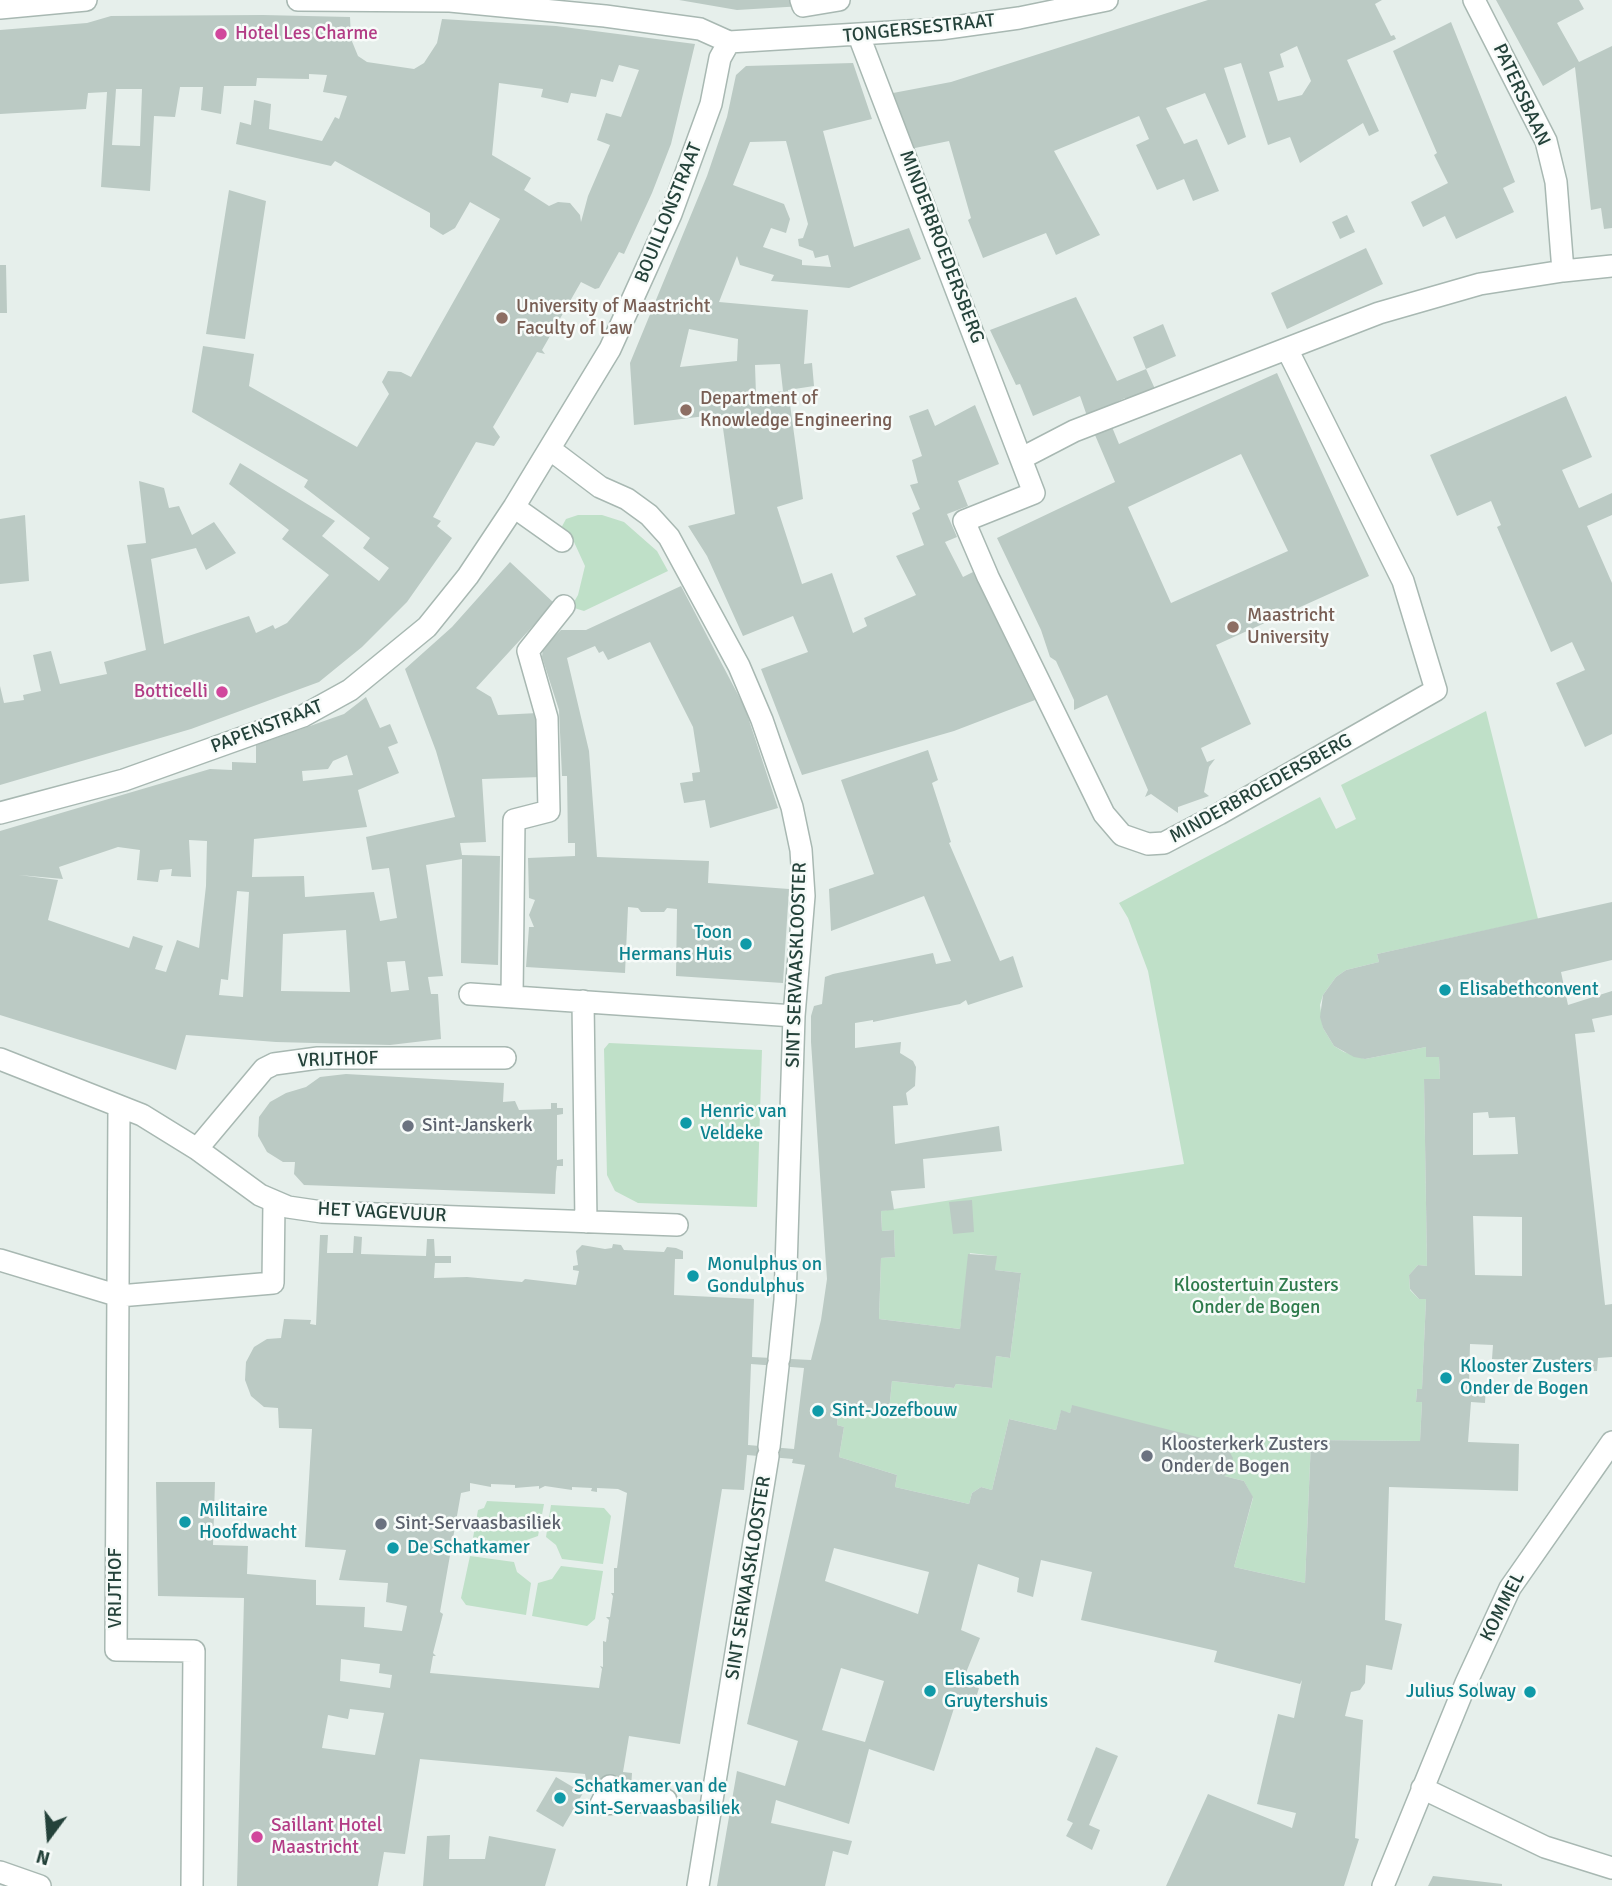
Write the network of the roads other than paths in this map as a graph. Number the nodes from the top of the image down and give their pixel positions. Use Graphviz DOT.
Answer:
graph roads {
  1 [pos="86,0"];
  2 [pos="298,0"];
  3 [pos="802,0"];
  4 [pos="1108,0"];
  5 [pos="1474,0"];
  6 [pos="833,1"];
  7 [pos="0,8"];
  8 [pos="859,36"];
  9 [pos="835,37"];
  10 [pos="729,42"];
  11 [pos="1612,266"];
  12 [pos="1563,271"];
  13 [pos="1287,349"];
  14 [pos="551,450"];
  15 [pos="1022,458"];
  16 [pos="514,508"];
  17 [pos="562,541"];
  18 [pos="564,606"];
  19 [pos="0,813"];
  20 [pos="470,995"];
  21 [pos="512,998"];
  22 [pos="583,1001"];
  23 [pos="794,1016"];
  24 [pos="505,1058"];
  25 [pos="0,1059"];
  26 [pos="120,1106"];
  27 [pos="197,1149"];
  28 [pos="274,1202"];
  29 [pos="586,1222"];
  30 [pos="677,1225"];
  31 [pos="0,1260"];
  32 [pos="119,1296"];
  33 [pos="1612,1442"];
  34 [pos="610,1786"];
  35 [pos="1422,1788"];
  36 [pos="666,1800"];
  37 [pos="1612,1868"];
  38 [pos="0,1872"];
  39 [pos="40,1886"];
  40 [pos="192,1886"];
  41 [pos="698,1886"];
  42 [pos="1383,1886"];
  1 -- 7 [label="street"];
  2 -- 10 [label="street"];
  3 -- 6 [label="street"];
  4 -- 8 [label="street, TONGERSESTRAAT"];
  5 -- 12 [label="street, PATERSBAAN"];
  6 -- 9 [label="street"];
  8 -- 9 [label="street, TONGERSESTRAAT"];
  8 -- 15 [label="street, MINDERBROEDERSBERG"];
  9 -- 10 [label="street, TONGERSESTRAAT"];
  10 -- 14 [label="street, BOUILLONSTRAAT"];
  11 -- 12 [label="street"];
  12 -- 13 [label="street"];
  13 -- 15 [label="street"];
  13 -- 15 [label="street, MINDERBROEDERSBERG"];
  14 -- 16 [label="street, PAPENSTRAAT"];
  14 -- 23 [label="street, SINT SERVAASKLOOSTER"];
  16 -- 17 [label="street"];
  16 -- 19 [label="street, PAPENSTRAAT"];
  18 -- 21 [label="street"];
  20 -- 21 [label="street"];
  21 -- 22 [label="street"];
  22 -- 23 [label="street"];
  22 -- 29 [label="street"];
  23 -- 41 [label="street, SINT SERVAASKLOOSTER"];
  24 -- 27 [label="street, VRIJTHOF"];
  25 -- 26 [label="street"];
  26 -- 27 [label="street"];
  26 -- 32 [label="street, VRIJTHOF"];
  27 -- 28 [label="street, HET VAGEVUUR"];
  28 -- 29 [label="street, HET VAGEVUUR"];
  28 -- 32 [label="street"];
  29 -- 30 [label="street, HET VAGEVUUR"];
  31 -- 32 [label="street"];
  32 -- 40 [label="street, VRIJTHOF"];
  33 -- 35 [label="street, KOMMEL"];
  34 -- 36 [label="street"];
  35 -- 37 [label="street"];
  35 -- 42 [label="street, KOMMEL"];
  38 -- 39 [label="street"];
}
